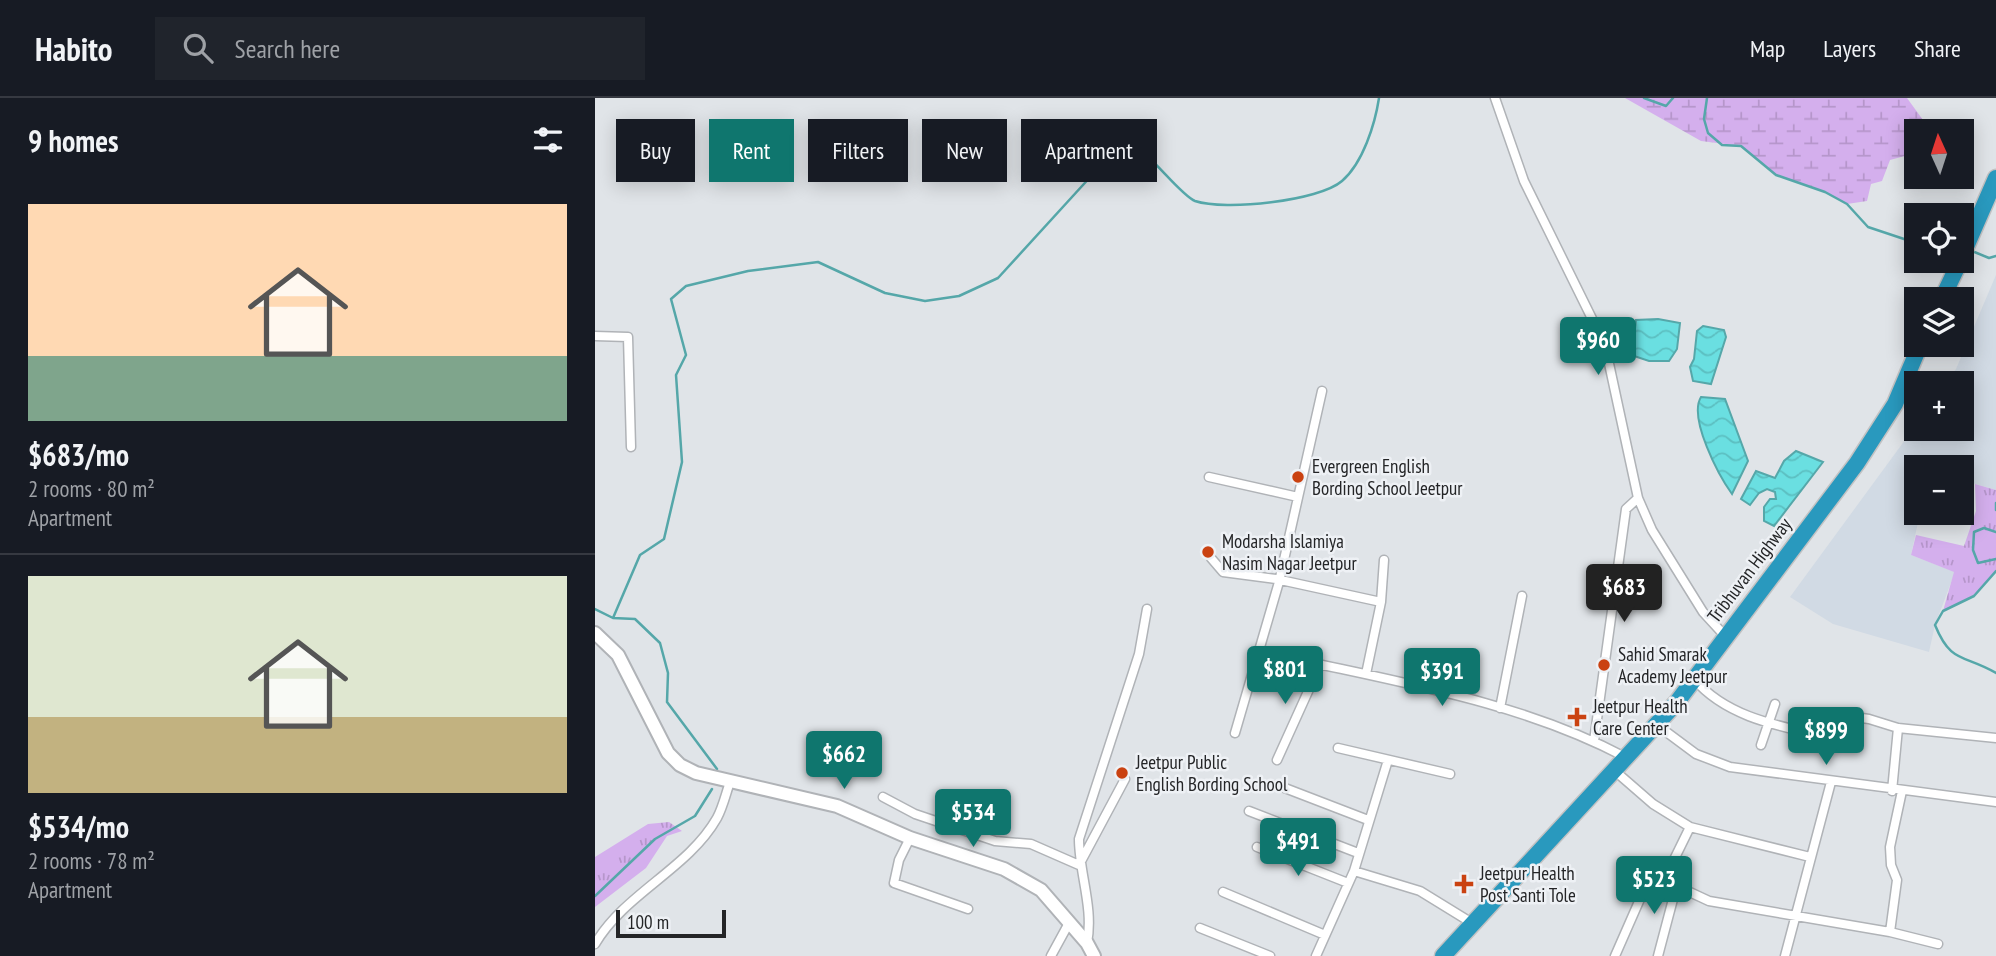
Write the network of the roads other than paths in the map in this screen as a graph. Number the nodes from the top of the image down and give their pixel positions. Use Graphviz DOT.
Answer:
graph roads {
  1 [pos="1495,98"];
  2 [pos="1996,178"];
  3 [pos="1974,228"];
  4 [pos="595,336"];
  5 [pos="1915,357"];
  6 [pos="1322,391"];
  7 [pos="631,447"];
  8 [pos="1209,477"];
  9 [pos="1298,497"];
  10 [pos="1638,498"];
  11 [pos="1211,558"];
  12 [pos="1384,559"];
  13 [pos="1279,582"];
  14 [pos="1522,596"];
  15 [pos="1381,602"];
  16 [pos="1147,609"];
  17 [pos="595,632"];
  18 [pos="1724,636"];
  19 [pos="1260,651"];
  20 [pos="1321,665"];
  21 [pos="1366,674"];
  22 [pos="1694,679"];
  23 [pos="1775,704"];
  24 [pos="1500,708"];
  25 [pos="1833,714"];
  26 [pos="1767,723"];
  27 [pos="1657,725"];
  28 [pos="1898,728"];
  29 [pos="1235,733"];
  30 [pos="1996,738"];
  31 [pos="1836,739"];
  32 [pos="1594,741"];
  33 [pos="1761,745"];
  34 [pos="1338,748"];
  35 [pos="1627,758"];
  36 [pos="1277,760"];
  37 [pos="1388,760"];
  38 [pos="1615,771"];
  39 [pos="1450,774"];
  40 [pos="1125,779"];
  41 [pos="730,782"];
  42 [pos="1831,782"];
  43 [pos="1277,785"];
  44 [pos="1892,791"];
  45 [pos="1902,791"];
  46 [pos="883,797"];
  47 [pos="1996,802"];
  48 [pos="1249,811"];
  49 [pos="1368,820"];
  50 [pos="1690,827"];
  51 [pos="910,838"];
  52 [pos="1257,847"];
  53 [pos="1358,853"];
  54 [pos="1810,857"];
  55 [pos="1079,865"];
  56 [pos="1354,871"];
  57 [pos="1665,878"];
  58 [pos="1348,883"];
  59 [pos="1677,884"];
  60 [pos="1223,892"];
  61 [pos="968,909"];
  62 [pos="1794,916"];
  63 [pos="1069,923"];
  64 [pos="1472,923"];
  65 [pos="1200,929"];
  66 [pos="1890,932"];
  67 [pos="1325,935"];
  68 [pos="1087,943"];
  69 [pos="595,944"];
  70 [pos="1938,944"];
  71 [pos="1051,956"];
  72 [pos="1094,956"];
  73 [pos="1270,956"];
  74 [pos="1316,956"];
  75 [pos="1443,956"];
  76 [pos="1615,956"];
  77 [pos="1658,956"];
  78 [pos="1785,956"];
  1 -- 10 [label="street"];
  2 -- 3 [label="highway"];
  4 -- 7 [label="street"];
  5 -- 18 [label="highway, Tribhuvan Highway"];
  6 -- 9 [label="street"];
  8 -- 9 [label="street"];
  9 -- 13 [label="street"];
  10 -- 18 [label="street"];
  10 -- 32 [label="street"];
  11 -- 13 [label="street"];
  12 -- 15 [label="street"];
  13 -- 15 [label="street"];
  13 -- 19 [label="street"];
  14 -- 24 [label="street"];
  15 -- 21 [label="street"];
  16 -- 55 [label="street"];
  17 -- 41 [label="street"];
  18 -- 22 [label="highway, Tribhuvan Highway"];
  19 -- 20 [label="street"];
  19 -- 29 [label="street"];
  20 -- 21 [label="street"];
  20 -- 36 [label="street"];
  21 -- 24 [label="street"];
  22 -- 26 [label="street"];
  22 -- 27 [label="highway, Tribhuvan Highway"];
  23 -- 26 [label="street"];
  24 -- 32 [label="street"];
  25 -- 28 [label="street"];
  26 -- 31 [label="street"];
  26 -- 33 [label="street"];
  27 -- 35 [label="highway, Tribhuvan Highway"];
  27 -- 42 [label="street"];
  28 -- 30 [label="street"];
  28 -- 44 [label="street"];
  32 -- 35 [label="street"];
  34 -- 37 [label="street"];
  35 -- 38 [label="highway, Tribhuvan Highway"];
  37 -- 39 [label="street"];
  37 -- 49 [label="street"];
  38 -- 50 [label="street"];
  38 -- 64 [label="highway, Tribhuvan Highway"];
  40 -- 55 [label="street"];
  41 -- 51 [label="street"];
  41 -- 69 [label="street"];
  42 -- 44 [label="street"];
  42 -- 54 [label="street"];
  43 -- 49 [label="street"];
  44 -- 45 [label="street"];
  45 -- 47 [label="street"];
  45 -- 66 [label="street"];
  46 -- 55 [label="street"];
  48 -- 53 [label="street"];
  49 -- 53 [label="street"];
  50 -- 54 [label="street"];
  50 -- 57 [label="street"];
  51 -- 61 [label="street"];
  51 -- 63 [label="street"];
  52 -- 58 [label="street"];
  53 -- 56 [label="street"];
  54 -- 62 [label="street"];
  55 -- 68 [label="street"];
  56 -- 58 [label="street"];
  56 -- 64 [label="street"];
  57 -- 59 [label="street"];
  57 -- 76 [label="street"];
  58 -- 67 [label="street"];
  59 -- 62 [label="street"];
  59 -- 77 [label="street"];
  60 -- 67 [label="street"];
  62 -- 66 [label="street"];
  62 -- 78 [label="street"];
  63 -- 68 [label="street"];
  63 -- 71 [label="street"];
  64 -- 75 [label="highway, Tribhuvan Highway"];
  65 -- 73 [label="street"];
  66 -- 70 [label="street"];
  67 -- 74 [label="street"];
  68 -- 72 [label="street"];
}
